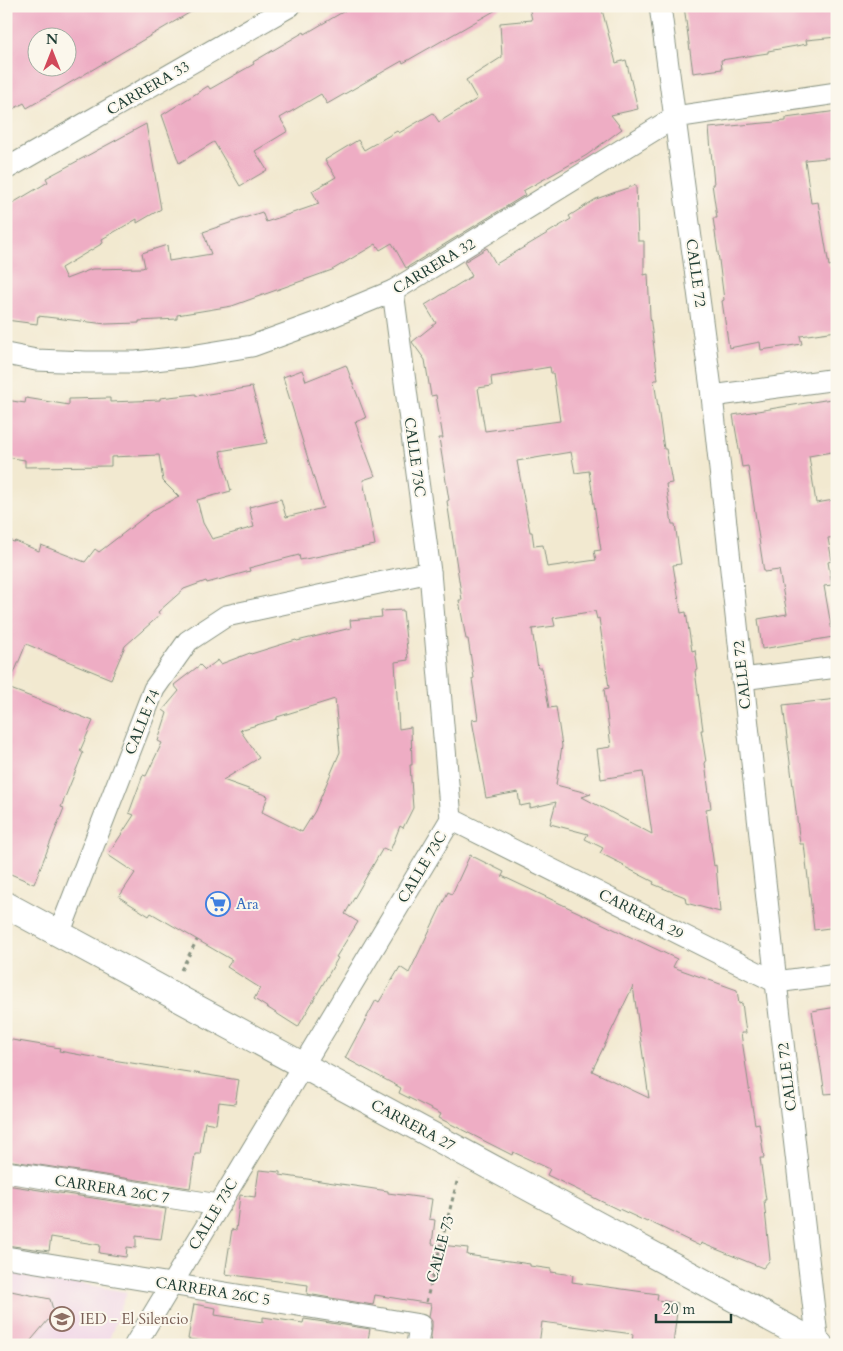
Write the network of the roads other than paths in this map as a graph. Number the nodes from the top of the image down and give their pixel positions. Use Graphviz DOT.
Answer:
graph roads {
  1 [pos="290,6"];
  2 [pos="660,6"];
  3 [pos="837,93"];
  4 [pos="675,117"];
  5 [pos="6,169"];
  6 [pos="393,291"];
  7 [pos="6,354"];
  8 [pos="837,379"];
  9 [pos="712,396"];
  10 [pos="430,572"];
  11 [pos="837,667"];
  12 [pos="742,679"];
  13 [pos="451,819"];
  14 [pos="6,905"];
  15 [pos="59,934"];
  16 [pos="837,974"];
  17 [pos="776,982"];
  18 [pos="303,1066"];
  19 [pos="6,1172"];
  20 [pos="218,1206"];
  21 [pos="6,1257"];
  22 [pos="171,1284"];
  23 [pos="418,1335"];
  24 [pos="135,1345"];
  25 [pos="819,1345"];
  1 -- 5 [label="street, CARRERA 33"];
  2 -- 4 [label="street, CALLE 72"];
  3 -- 4 [label="street, CARRERA 32"];
  4 -- 6 [label="street, CARRERA 32"];
  4 -- 9 [label="street, CALLE 72"];
  6 -- 7 [label="street, CARRERA 32"];
  6 -- 10 [label="street, CALLE 73C"];
  8 -- 9 [label="street"];
  9 -- 12 [label="street, CALLE 72"];
  10 -- 13 [label="street, CALLE 73C"];
  10 -- 15 [label="street, CALLE 74"];
  11 -- 12 [label="street"];
  12 -- 17 [label="street, CALLE 72"];
  13 -- 17 [label="street, CARRERA 29"];
  13 -- 18 [label="street, CALLE 73C"];
  14 -- 15 [label="street, CARRERA 27"];
  15 -- 18 [label="street, CARRERA 27"];
  16 -- 17 [label="street"];
  17 -- 25 [label="street, CALLE 72"];
  18 -- 20 [label="street, CALLE 73C"];
  18 -- 25 [label="street, CARRERA 27"];
  19 -- 20 [label="street, CARRERA 26C 7"];
  20 -- 22 [label="street, CALLE 73C"];
  21 -- 22 [label="street, CARRERA 26C 5"];
  22 -- 23 [label="street, CARRERA 26C 5"];
  22 -- 24 [label="street, CALLE 73C"];
}
